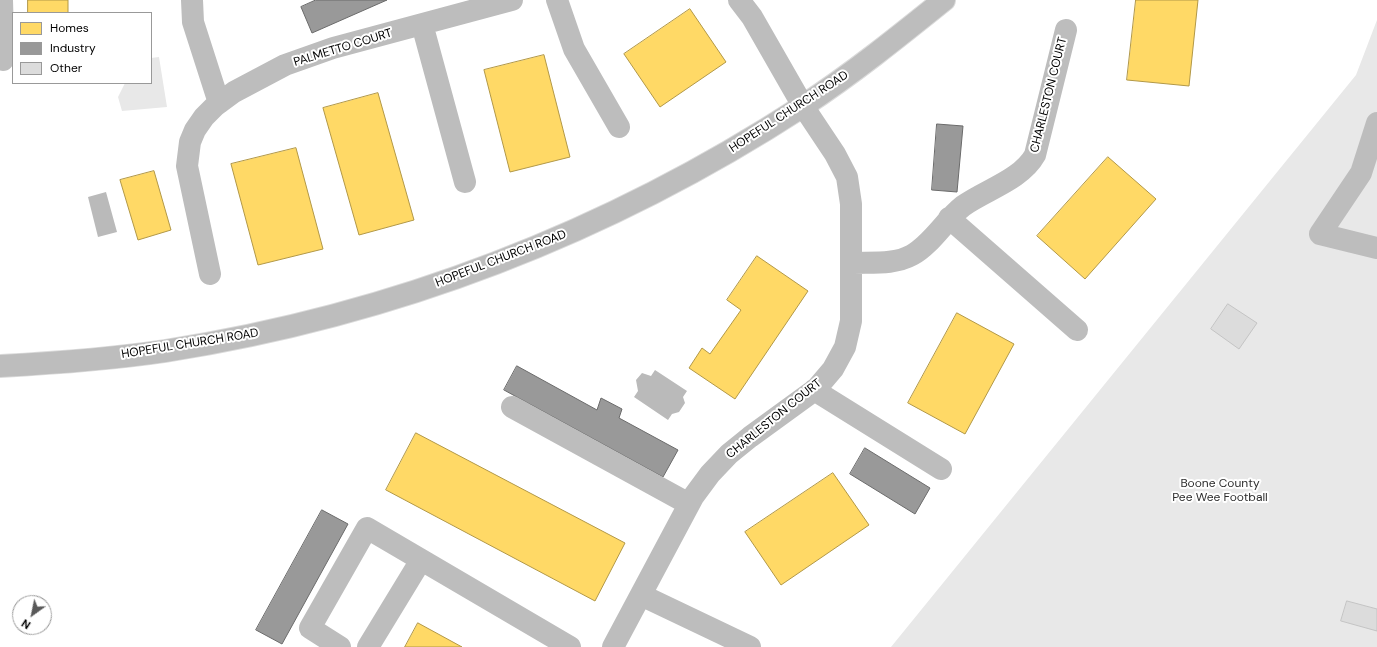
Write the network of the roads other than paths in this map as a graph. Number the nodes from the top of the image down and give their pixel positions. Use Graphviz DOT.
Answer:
graph roads {
  1 [pos="2,0"];
  2 [pos="192,0"];
  3 [pos="512,0"];
  4 [pos="557,0"];
  5 [pos="739,0"];
  6 [pos="944,0"];
  7 [pos="422,24"];
  8 [pos="1066,30"];
  9 [pos="1,37"];
  10 [pos="3,60"];
  11 [pos="219,103"];
  12 [pos="803,106"];
  13 [pos="1377,123"];
  14 [pos="619,127"];
  15 [pos="1369,175"];
  16 [pos="465,182"];
  17 [pos="949,218"];
  18 [pos="1377,248"];
  19 [pos="851,263"];
  20 [pos="210,274"];
  21 [pos="1077,330"];
  22 [pos="0,366"];
  23 [pos="814,390"];
  24 [pos="512,407"];
  25 [pos="941,469"];
  26 [pos="689,504"];
  27 [pos="421,560"];
  28 [pos="641,595"];
  29 [pos="340,647"];
  30 [pos="368,647"];
  31 [pos="570,647"];
  32 [pos="613,647"];
  33 [pos="750,647"];
  1 -- 9 [label="street"];
  2 -- 11 [label="street"];
  3 -- 7 [label="street, PALMETTO COURT"];
  4 -- 14 [label="street"];
  5 -- 12 [label="street"];
  6 -- 12 [label="street, HOPEFUL CHURCH ROAD"];
  7 -- 11 [label="street, PALMETTO COURT"];
  7 -- 16 [label="street"];
  8 -- 17 [label="street, CHARLESTON COURT"];
  9 -- 10 [label="street"];
  11 -- 20 [label="street, PALMETTO COURT"];
  12 -- 19 [label="street, CHARLESTON COURT"];
  12 -- 22 [label="street, HOPEFUL CHURCH ROAD"];
  13 -- 15 [label="street"];
  15 -- 18 [label="street"];
  17 -- 19 [label="street, CHARLESTON COURT"];
  17 -- 21 [label="street"];
  19 -- 23 [label="street, CHARLESTON COURT"];
  23 -- 25 [label="street"];
  23 -- 26 [label="street, CHARLESTON COURT"];
  24 -- 26 [label="street"];
  26 -- 28 [label="street, CHARLESTON COURT"];
  27 -- 29 [label="street"];
  27 -- 30 [label="street"];
  27 -- 31 [label="street"];
  28 -- 32 [label="street, CHARLESTON COURT"];
  28 -- 33 [label="street"];
}
